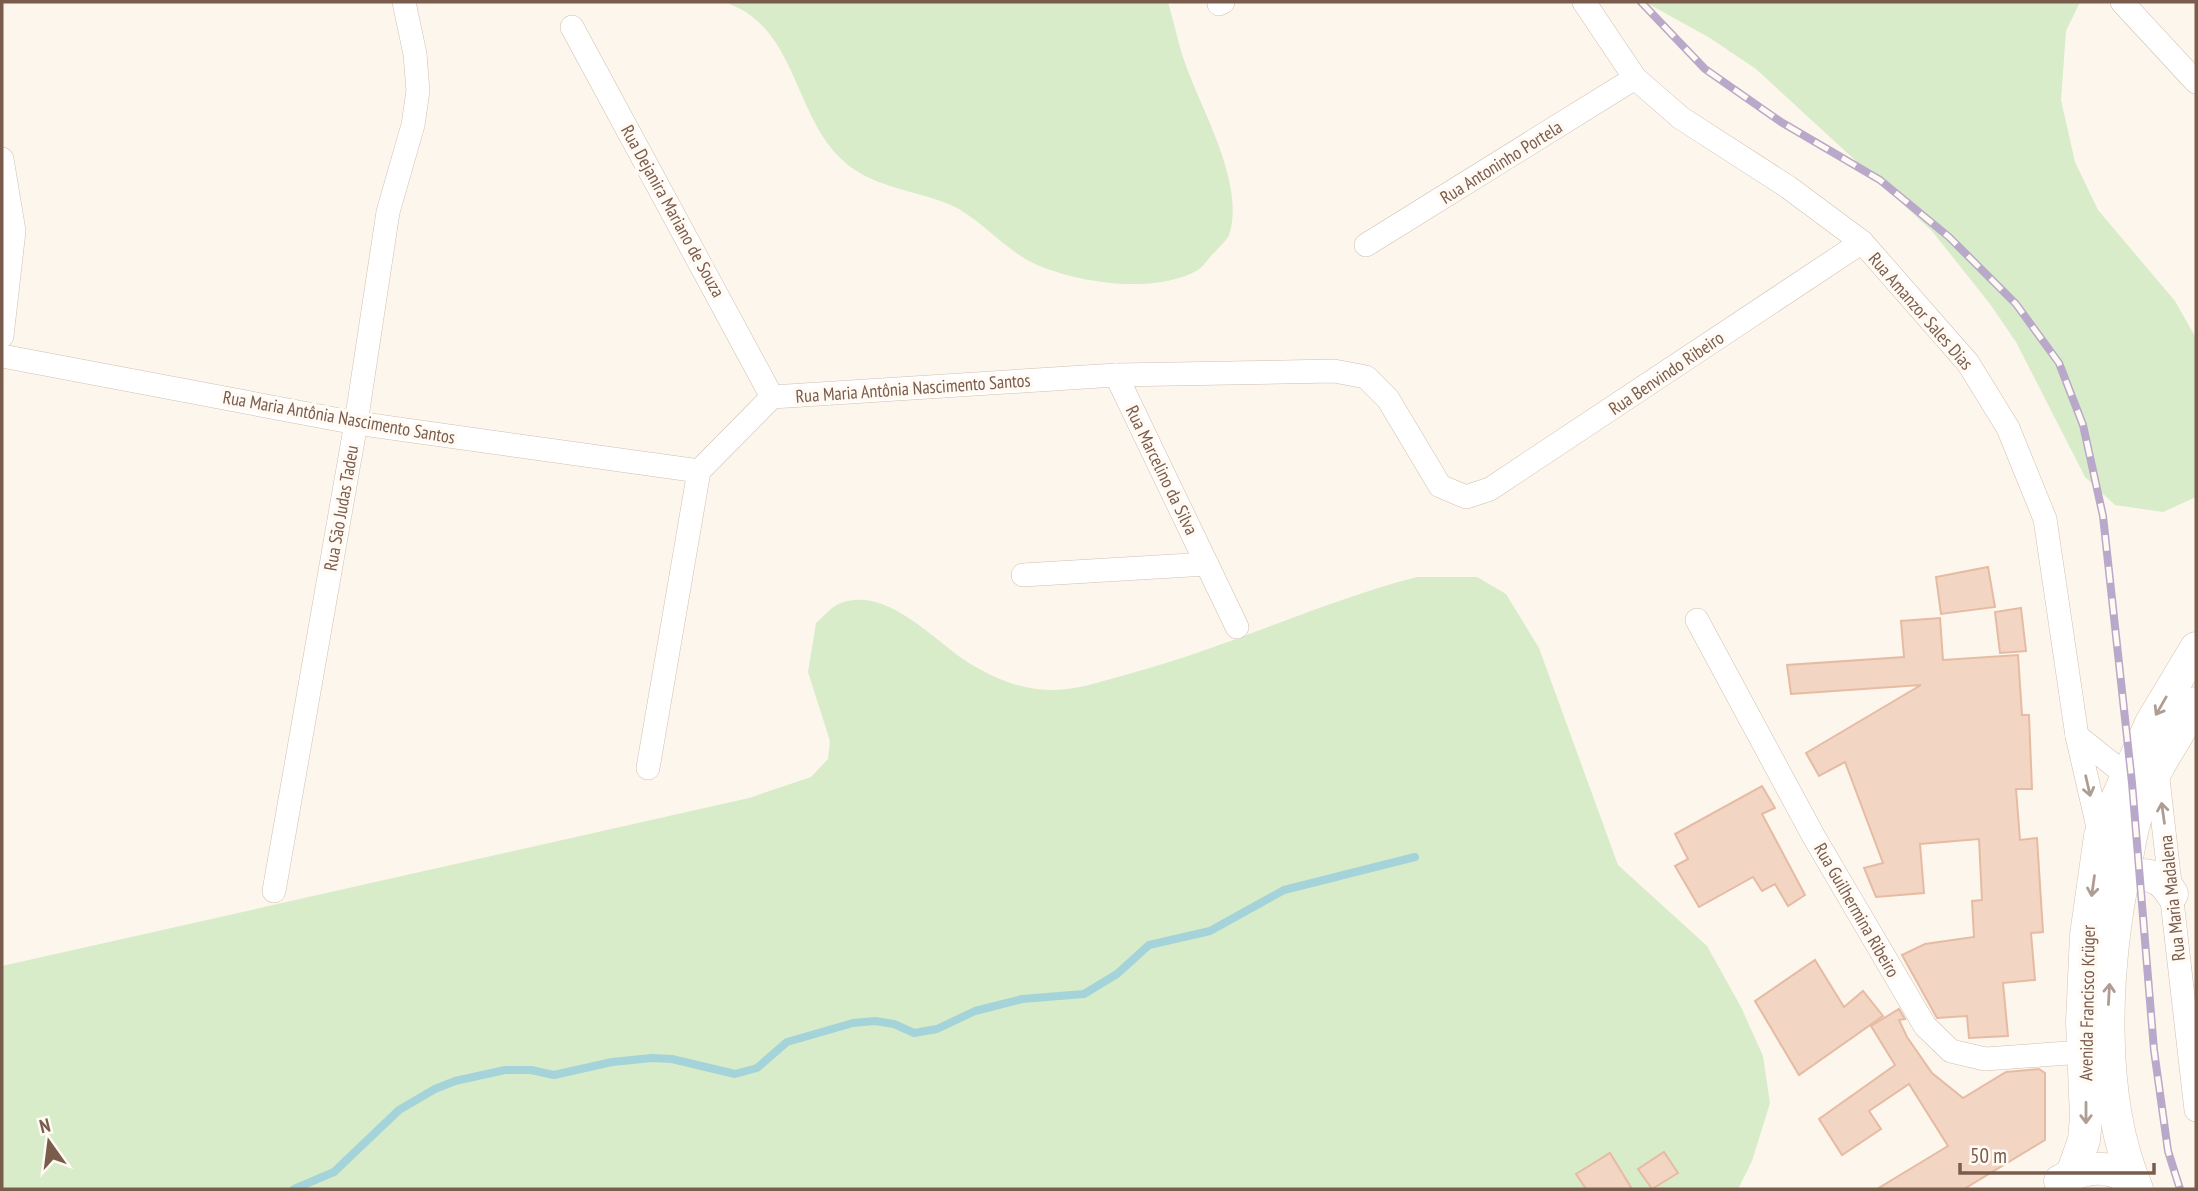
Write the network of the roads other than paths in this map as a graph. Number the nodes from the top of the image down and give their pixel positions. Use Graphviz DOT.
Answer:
graph roads {
  1 [pos="404,2"];
  2 [pos="1584,2"];
  3 [pos="2122,2"];
  4 [pos="572,26"];
  5 [pos="1635,78"];
  6 [pos="2196,82"];
  7 [pos="2,159"];
  8 [pos="1862,242"];
  9 [pos="1366,245"];
  10 [pos="2,336"];
  11 [pos="2,356"];
  12 [pos="1116,375"];
  13 [pos="772,397"];
  14 [pos="356,423"];
  15 [pos="699,471"];
  16 [pos="1466,497"];
  17 [pos="1208,564"];
  18 [pos="1023,575"];
  19 [pos="1697,620"];
  20 [pos="1237,627"];
  21 [pos="2196,648"];
  22 [pos="2196,704"];
  23 [pos="2077,736"];
  24 [pos="648,768"];
  25 [pos="2142,780"];
  26 [pos="2100,836"];
  27 [pos="2123,880"];
  28 [pos="274,891"];
  29 [pos="2172,894"];
  30 [pos="2096,1051"];
  31 [pos="2196,1110"];
  32 [pos="2060,1184"];
  33 [pos="2136,1186"];
  1 -- 14 [label="street, Rua São Judas Tadeu"];
  2 -- 5 [label="street, Rua Amanzor Sales Dias"];
  3 -- 6 [label="street"];
  4 -- 13 [label="street, Rua Dejanira Mariano de Souza"];
  5 -- 8 [label="street, Rua Amanzor Sales Dias"];
  5 -- 9 [label="street, Rua Antoninho Portela"];
  7 -- 10 [label="street"];
  8 -- 16 [label="street, Rua Benvindo Ribeiro"];
  8 -- 23 [label="street, Rua Amanzor Sales Dias"];
  11 -- 14 [label="street, Rua Maria Antônia Nascimento Santos"];
  12 -- 13 [label="street, Rua Maria Antônia Nascimento Santos"];
  12 -- 16 [label="street, Rua Maria Antônia Nascimento Santos"];
  12 -- 17 [label="street, Rua Marcelino da Silva"];
  13 -- 15 [label="street, Rua Maria Antônia Nascimento Santos"];
  14 -- 15 [label="street, Rua Maria Antônia Nascimento Santos"];
  14 -- 28 [label="street, Rua São Judas Tadeu"];
  15 -- 24 [label="street"];
  17 -- 18 [label="street"];
  17 -- 20 [label="street, Rua Marcelino da Silva"];
  19 -- 30 [label="street, Rua Guilhermina Ribeiro"];
  21 -- 25 [label="main road, one-way"];
  22 -- 25 [label="main road"];
  23 -- 25 [label="street"];
  23 -- 26 [label="street, Rua Amanzor Sales Dias, one-way"];
  25 -- 26 [label="main road, Avenida Francisco Krüger"];
  25 -- 27 [label="main road, Avenida Francisco Krüger"];
  29 -- 25 [label="street, Rua Maria Madalena, one-way"];
  26 -- 30 [label="main road, Avenida Francisco Krüger, one-way"];
  27 -- 29 [label="main road"];
  30 -- 27 [label="main road, Avenida Francisco Krüger, one-way"];
  29 -- 31 [label="street, Rua Maria Madalena"];
  30 -- 32 [label="main road, Avenida Francisco Krüger, one-way"];
  30 -- 33 [label="main road, Avenida Francisco Krüger"];
  32 -- 33 [label="main road"];
}
